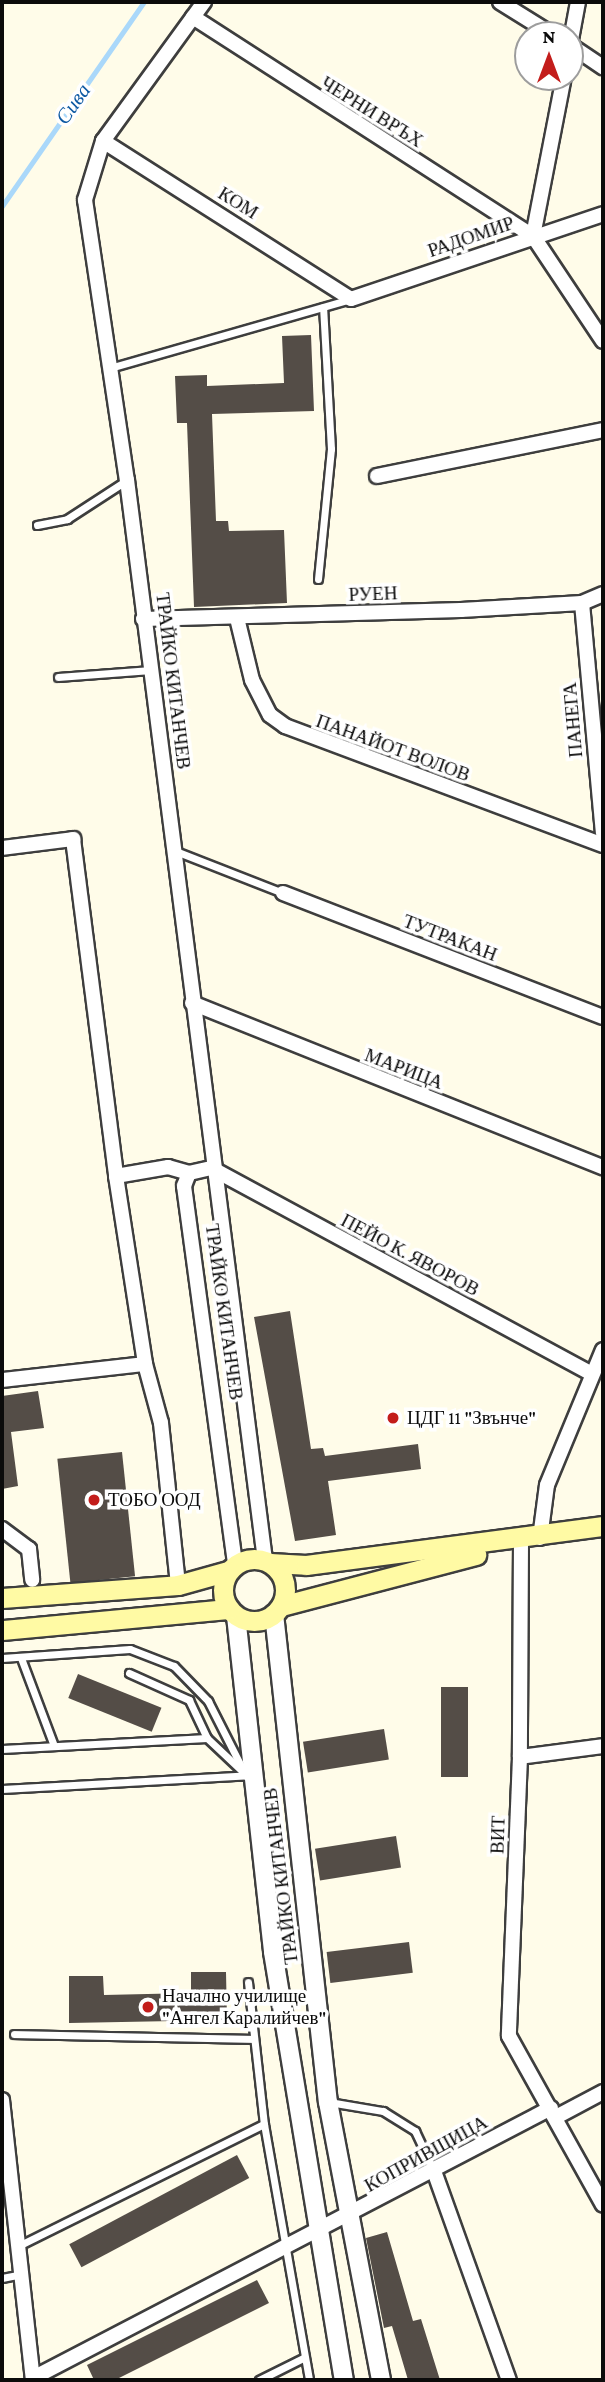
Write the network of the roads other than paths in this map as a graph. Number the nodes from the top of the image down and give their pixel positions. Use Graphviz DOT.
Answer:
graph roads {
  1 [pos="204,2"];
  2 [pos="500,2"];
  3 [pos="578,2"];
  4 [pos="193,17"];
  5 [pos="531,21"];
  6 [pos="574,21"];
  7 [pos="584,54"];
  8 [pos="603,67"];
  9 [pos="561,91"];
  10 [pos="103,141"];
  11 [pos="603,214"];
  12 [pos="533,236"];
  13 [pos="351,299"];
  14 [pos="323,307"];
  15 [pos="603,341"];
  16 [pos="110,368"];
  17 [pos="603,430"];
  18 [pos="377,476"];
  19 [pos="127,480"];
  20 [pos="37,525"];
  21 [pos="318,579"];
  22 [pos="603,594"];
  23 [pos="582,603"];
  24 [pos="237,618"];
  25 [pos="143,619"];
  26 [pos="151,670"];
  27 [pos="58,677"];
  28 [pos="603,833"];
  29 [pos="603,845"];
  30 [pos="2,848"];
  31 [pos="173,850"];
  32 [pos="283,893"];
  33 [pos="192,1003"];
  34 [pos="603,1017"];
  35 [pos="603,1167"];
  36 [pos="211,1168"];
  37 [pos="189,1172"];
  38 [pos="116,1176"];
  39 [pos="603,1350"];
  40 [pos="145,1364"];
  41 [pos="592,1374"];
  42 [pos="2,1380"];
  43 [pos="603,1526"];
  44 [pos="2,1529"];
  45 [pos="530,1539"];
  46 [pos="267,1562"];
  47 [pos="232,1568"];
  48 [pos="32,1580"];
  49 [pos="178,1585"];
  50 [pos="2,1598"];
  51 [pos="277,1610"];
  52 [pos="232,1612"];
  53 [pos="2,1630"];
  54 [pos="2,1658"];
  55 [pos="21,1658"];
  56 [pos="129,1674"];
  57 [pos="207,1738"];
  58 [pos="54,1746"];
  59 [pos="603,1746"];
  60 [pos="2,1749"];
  61 [pos="520,1757"];
  62 [pos="250,1775"];
  63 [pos="2,1789"];
  64 [pos="248,1982"];
  65 [pos="14,2034"];
  66 [pos="253,2039"];
  67 [pos="603,2092"];
  68 [pos="328,2102"];
  69 [pos="2,2106"];
  70 [pos="554,2112"];
  71 [pos="264,2124"];
  72 [pos="433,2171"];
  73 [pos="603,2205"];
  74 [pos="351,2217"];
  75 [pos="317,2231"];
  76 [pos="283,2244"];
  77 [pos="20,2245"];
  78 [pos="23,2274"];
  79 [pos="2,2278"];
  80 [pos="303,2358"];
  81 [pos="33,2379"];
  82 [pos="259,2380"];
  83 [pos="309,2380"];
  84 [pos="344,2380"];
  85 [pos="381,2380"];
  86 [pos="509,2380"];
  1 -- 4 [label="street"];
  2 -- 5 [label="street"];
  3 -- 6 [label="street"];
  4 -- 10 [label="street"];
  4 -- 12 [label="street, ЧЕРНИ ВРЪХ"];
  7 -- 8 [label="street"];
  9 -- 12 [label="street"];
  10 -- 13 [label="street, КОМ"];
  10 -- 16 [label="street, ТРАЙКО КИТАНЧЕВ"];
  11 -- 12 [label="street, РАДОМИР"];
  12 -- 13 [label="street, РАДОМИР"];
  12 -- 15 [label="street"];
  13 -- 14 [label="lane"];
  14 -- 16 [label="lane"];
  14 -- 21 [label="lane"];
  16 -- 19 [label="street, ТРАЙКО КИТАНЧЕВ"];
  17 -- 18 [label="street"];
  19 -- 20 [label="lane"];
  19 -- 25 [label="street, ТРАЙКО КИТАНЧЕВ"];
  22 -- 23 [label="street, РУЕН"];
  23 -- 24 [label="street, РУЕН"];
  23 -- 28 [label="street, ПАНЕГА"];
  24 -- 25 [label="street, РУЕН"];
  24 -- 29 [label="street, ПАНАЙОТ ВОЛОВ"];
  25 -- 26 [label="street, ТРАЙКО КИТАНЧЕВ"];
  26 -- 27 [label="lane"];
  26 -- 31 [label="street, ТРАЙКО КИТАНЧЕВ"];
  30 -- 38 [label="street"];
  31 -- 32 [label="lane"];
  31 -- 33 [label="street, ТРАЙКО КИТАНЧЕВ"];
  32 -- 34 [label="street, ТУТРАКАН"];
  33 -- 35 [label="street, МАРИЦА"];
  33 -- 36 [label="street, ТРАЙКО КИТАНЧЕВ"];
  36 -- 37 [label="street"];
  36 -- 41 [label="street, ПЕЙО К. ЯВОРОВ"];
  36 -- 46 [label="street, ТРАЙКО КИТАНЧЕВ"];
  37 -- 38 [label="street"];
  37 -- 47 [label="street, ТРАЙКО КИТАНЧЕВ"];
  38 -- 40 [label="street"];
  39 -- 41 [label="street, ВИТ"];
  40 -- 42 [label="street"];
  40 -- 49 [label="street"];
  41 -- 45 [label="street, ВИТ"];
  43 -- 45 [label="main road"];
  44 -- 48 [label="street"];
  45 -- 46 [label="main road"];
  45 -- 51 [label="main road"];
  45 -- 61 [label="street, ВИТ"];
  46 -- 47 [label="main road"];
  46 -- 51 [label="main road"];
  47 -- 49 [label="main road"];
  47 -- 52 [label="main road"];
  49 -- 50 [label="main road"];
  51 -- 52 [label="main road"];
  51 -- 68 [label="street, ТРАЙКО КИТАНЧЕВ"];
  52 -- 53 [label="main road"];
  52 -- 62 [label="street, ТРАЙКО КИТАНЧЕВ"];
  54 -- 55 [label="lane"];
  55 -- 58 [label="lane"];
  55 -- 62 [label="lane"];
  56 -- 57 [label="lane"];
  57 -- 58 [label="lane"];
  57 -- 62 [label="lane"];
  58 -- 60 [label="lane"];
  59 -- 61 [label="street"];
  61 -- 70 [label="street, ВИТ"];
  62 -- 63 [label="lane"];
  62 -- 75 [label="street, ТРАЙКО КИТАНЧЕВ"];
  64 -- 66 [label="lane"];
  65 -- 66 [label="lane"];
  66 -- 71 [label="lane"];
  67 -- 70 [label="street, КОПРИВЩИЦА"];
  68 -- 72 [label="lane"];
  68 -- 74 [label="street, ТРАЙКО КИТАНЧЕВ"];
  69 -- 77 [label="street"];
  70 -- 72 [label="street, КОПРИВЩИЦА"];
  70 -- 73 [label="street, ВИТ"];
  71 -- 76 [label="lane"];
  71 -- 77 [label="lane"];
  72 -- 74 [label="street, КОПРИВЩИЦА"];
  72 -- 86 [label="street"];
  74 -- 75 [label="street, КОПРИВЩИЦА"];
  74 -- 85 [label="street, ТРАЙКО КИТАНЧЕВ"];
  75 -- 76 [label="street, КОПРИВЩИЦА"];
  75 -- 84 [label="street, ТРАЙКО КИТАНЧЕВ"];
  76 -- 80 [label="lane"];
  76 -- 81 [label="street, КОПРИВЩИЦА"];
  77 -- 78 [label="street"];
  78 -- 79 [label="lane"];
  78 -- 81 [label="street"];
  80 -- 82 [label="lane"];
  80 -- 83 [label="lane"];
}
